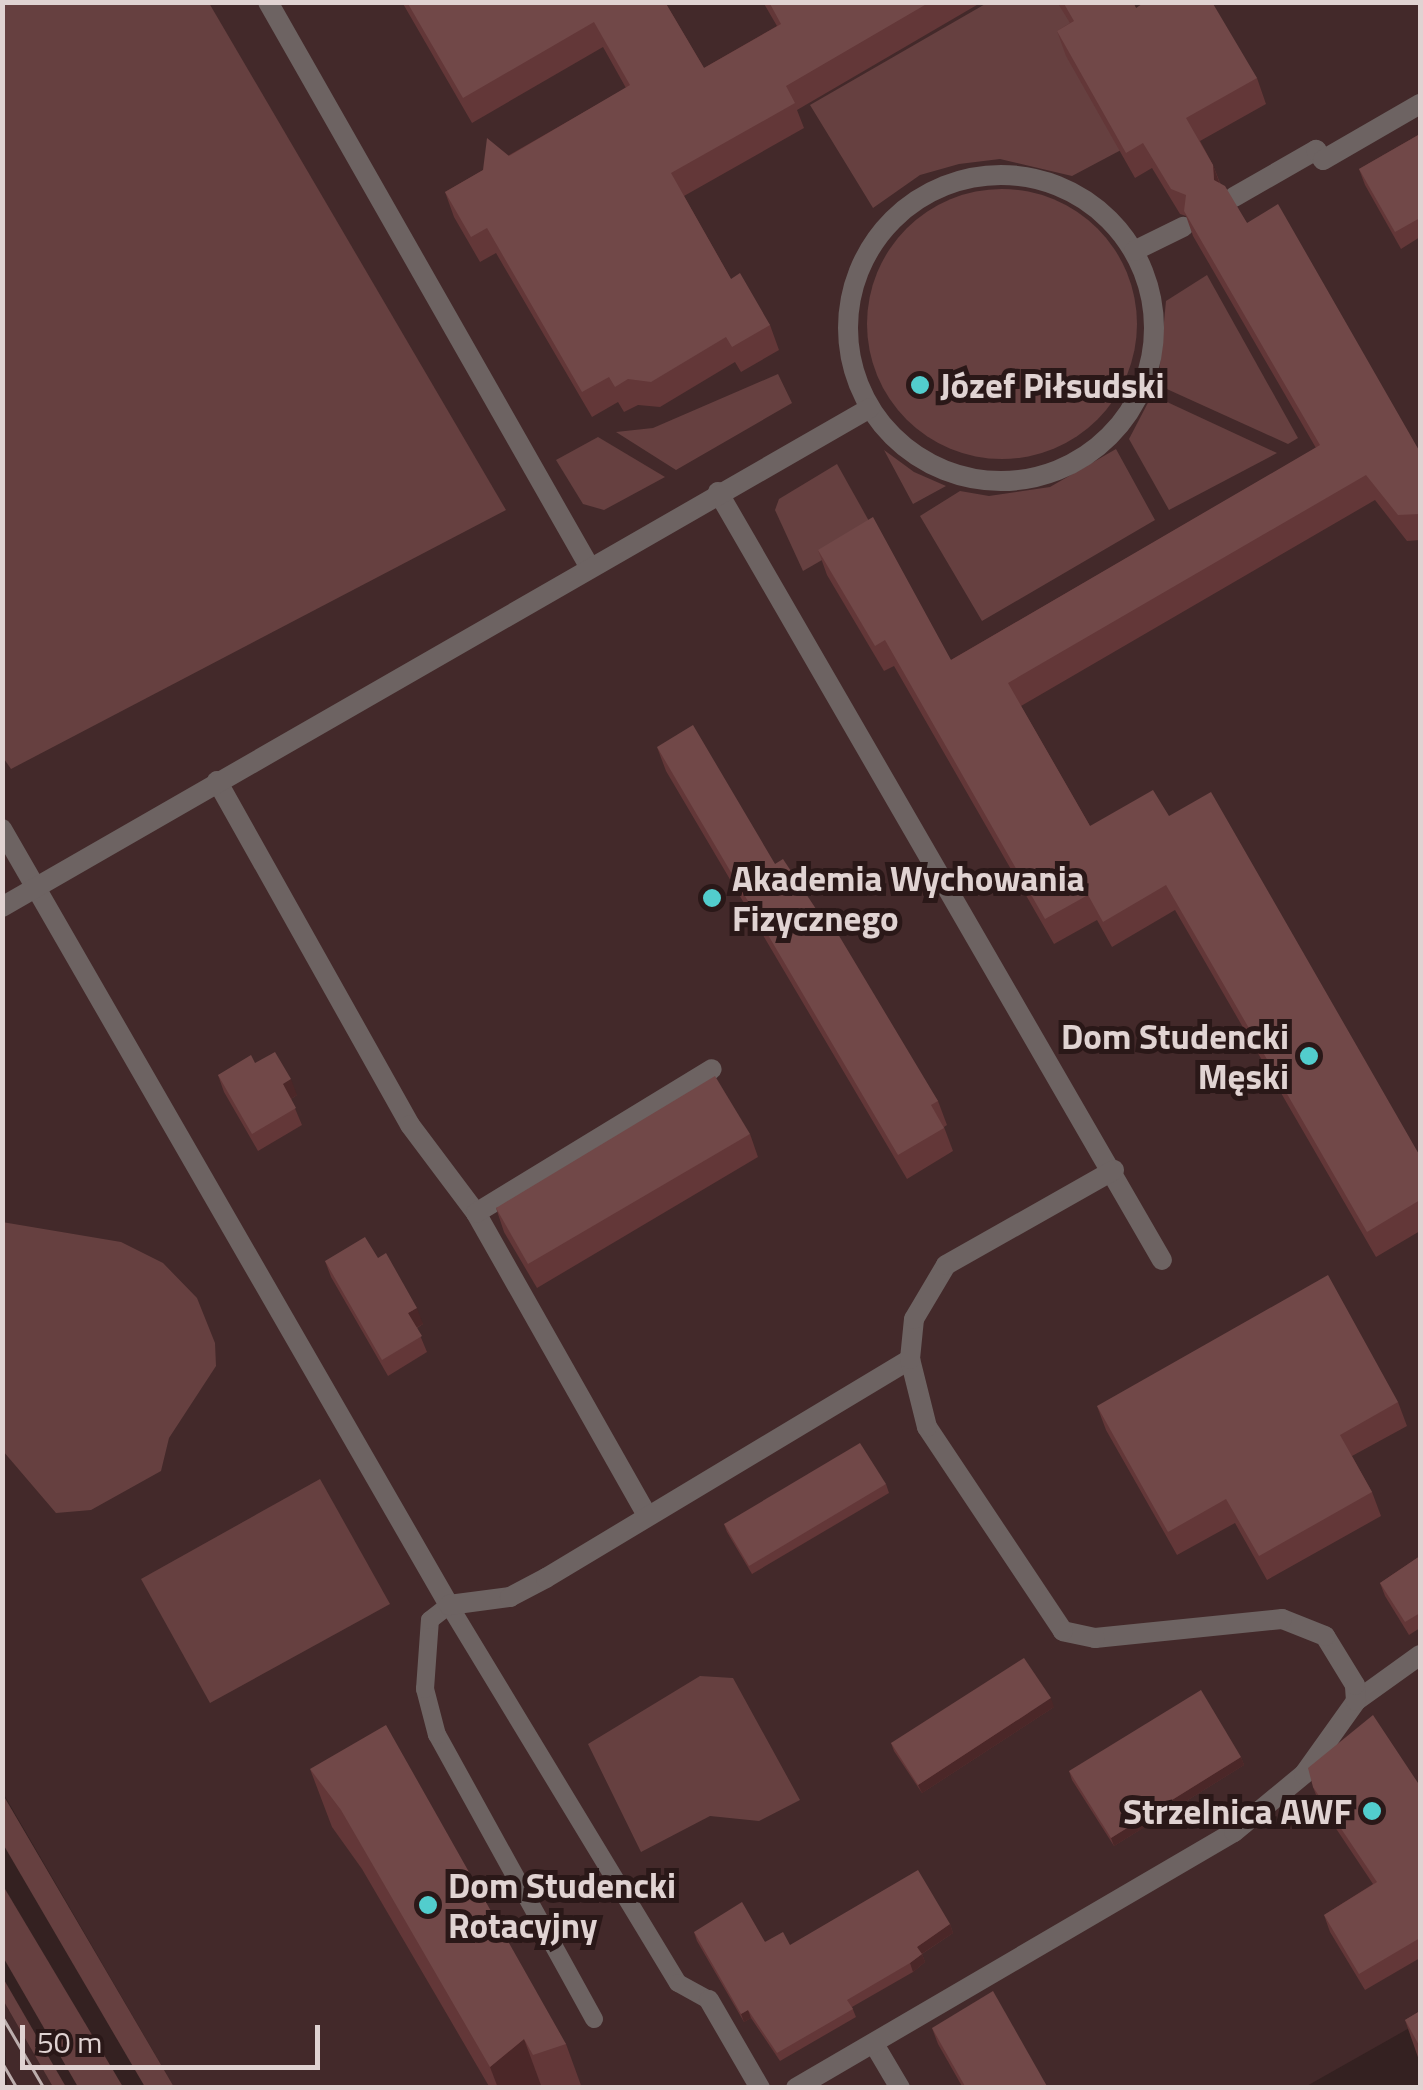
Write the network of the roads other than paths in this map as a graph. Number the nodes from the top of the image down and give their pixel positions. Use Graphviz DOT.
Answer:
graph roads {
  1 [pos="268,2"];
  2 [pos="1420,104"];
  3 [pos="1234,197"];
  4 [pos="1183,227"];
  5 [pos="1134,252"];
  6 [pos="870,408"];
  7 [pos="718,492"];
  8 [pos="590,568"];
  9 [pos="217,781"];
  10 [pos="2,829"];
  11 [pos="36,887"];
  12 [pos="2,907"];
  13 [pos="712,1069"];
  14 [pos="1114,1170"];
  15 [pos="476,1213"];
  16 [pos="1162,1260"];
  17 [pos="910,1360"];
  18 [pos="648,1515"];
  19 [pos="449,1605"];
  20 [pos="1420,1655"];
  21 [pos="1356,1701"];
  22 [pos="708,2000"];
  23 [pos="594,2019"];
  24 [pos="874,2044"];
  25 [pos="760,2088"];
  26 [pos="796,2088"];
  27 [pos="900,2088"];
  1 -- 8 [label="street"];
  2 -- 3 [label="street"];
  4 -- 5 [label="street"];
  5 -- 6 [label="street"];
  5 -- 6 [label="street"];
  6 -- 7 [label="street"];
  7 -- 8 [label="street"];
  7 -- 14 [label="street"];
  8 -- 9 [label="street"];
  9 -- 11 [label="street"];
  9 -- 15 [label="street"];
  10 -- 11 [label="street"];
  11 -- 12 [label="street"];
  11 -- 19 [label="street"];
  13 -- 15 [label="street"];
  14 -- 16 [label="street"];
  14 -- 17 [label="street"];
  15 -- 18 [label="street"];
  17 -- 18 [label="street"];
  17 -- 21 [label="street"];
  18 -- 19 [label="street"];
  19 -- 22 [label="lane"];
  19 -- 23 [label="lane"];
  20 -- 21 [label="street"];
  21 -- 24 [label="street"];
  22 -- 25 [label="street"];
  24 -- 26 [label="street"];
  24 -- 27 [label="street"];
}
